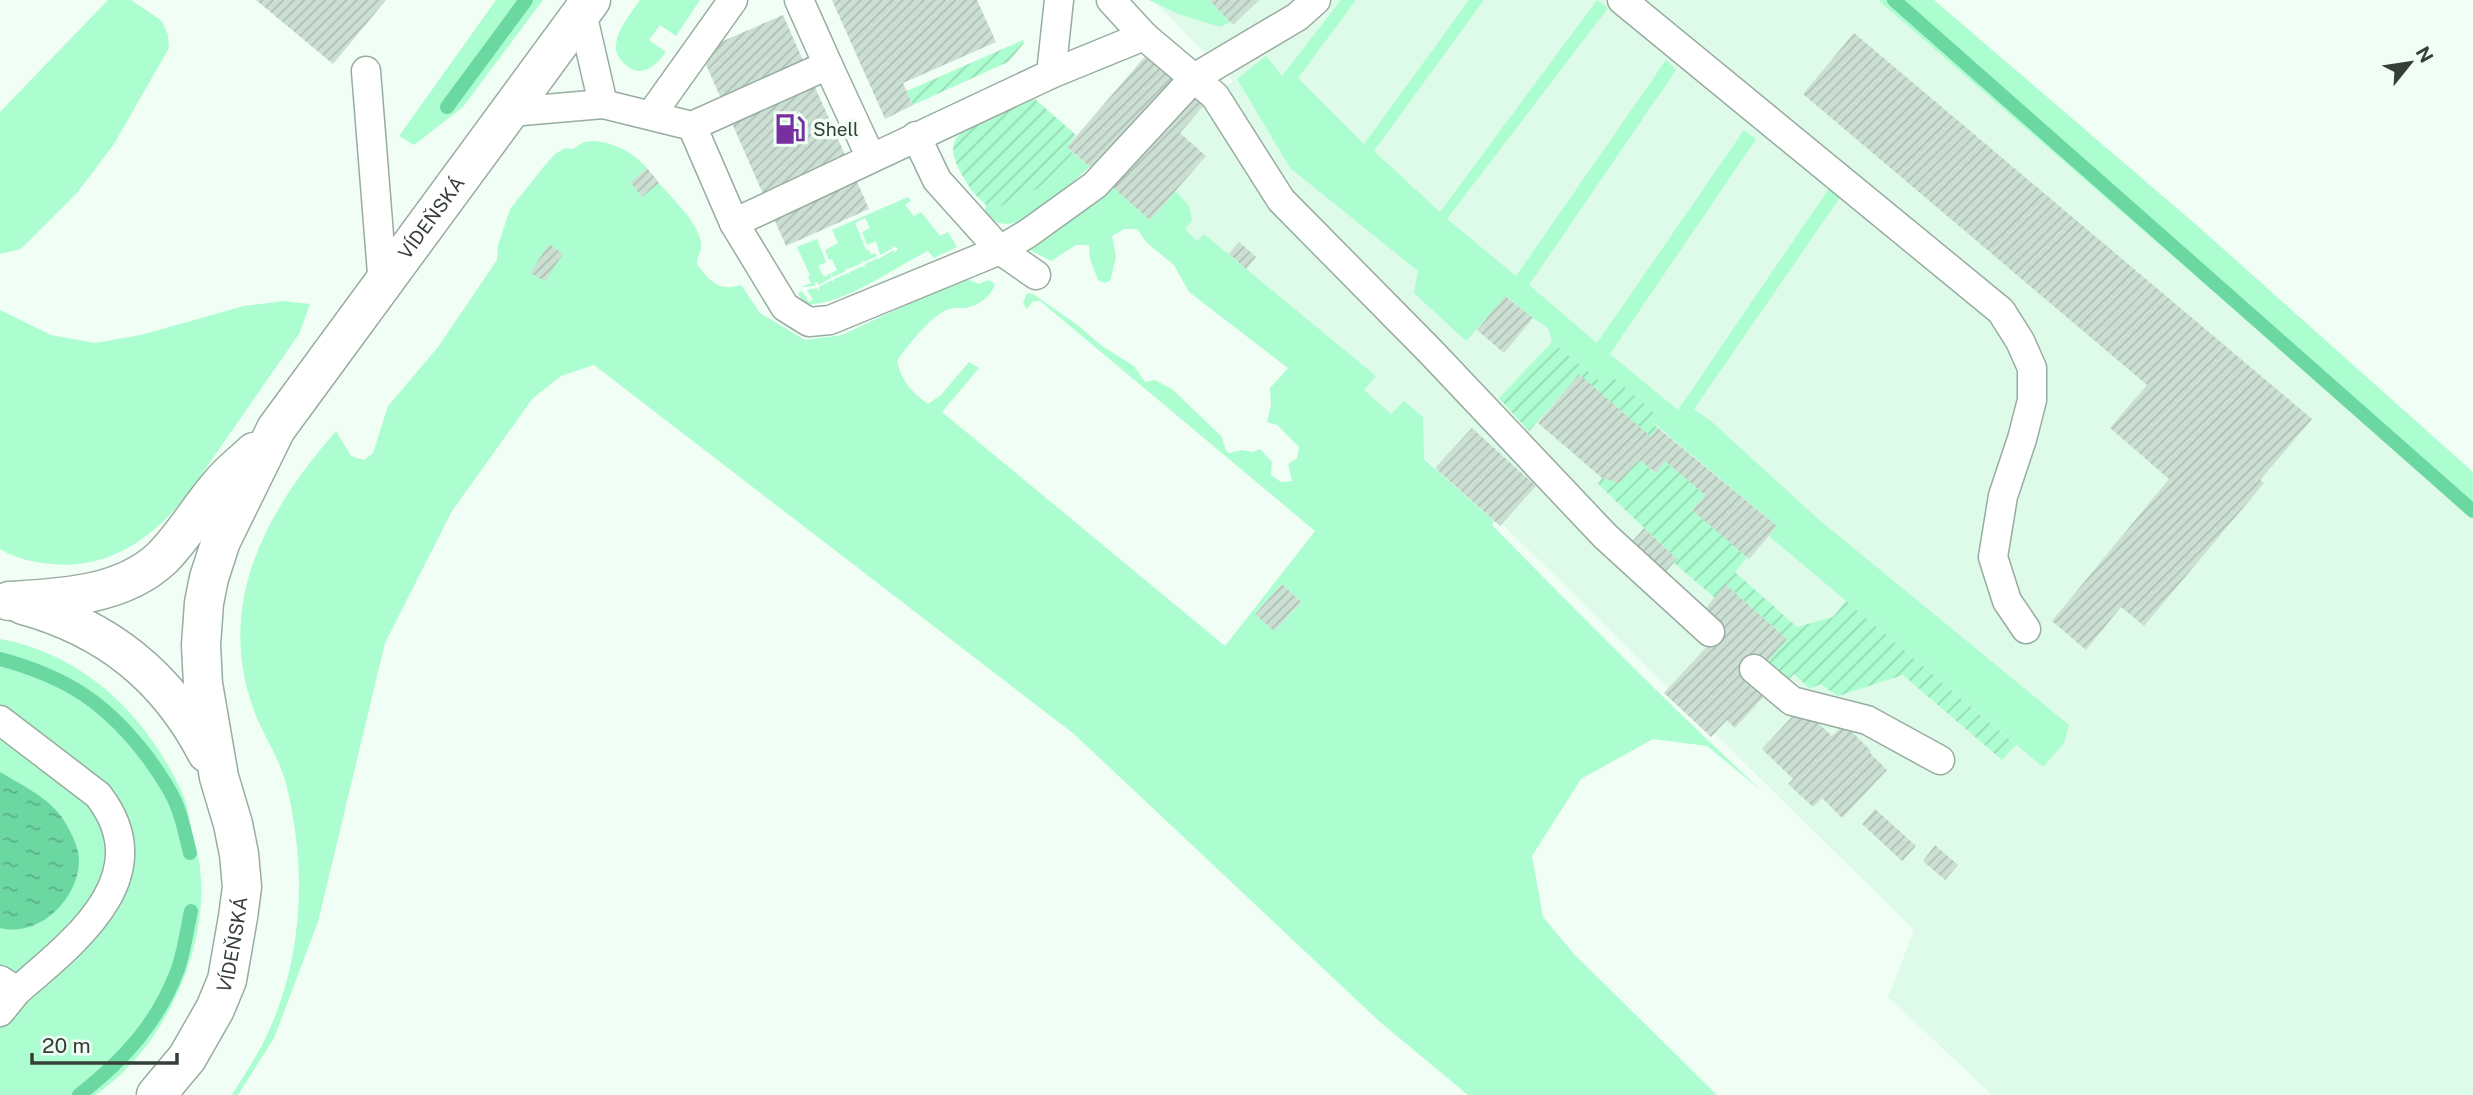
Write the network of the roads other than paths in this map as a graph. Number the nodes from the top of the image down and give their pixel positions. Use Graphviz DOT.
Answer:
graph roads {
  1 [pos="733,0"];
  2 [pos="799,0"];
  3 [pos="1059,0"];
  4 [pos="1111,0"];
  5 [pos="1317,0"];
  6 [pos="1622,0"];
  7 [pos="586,7"];
  8 [pos="1144,36"];
  9 [pos="828,65"];
  10 [pos="366,71"];
  11 [pos="1051,74"];
  12 [pos="1194,78"];
  13 [pos="603,104"];
  14 [pos="510,112"];
  15 [pos="651,116"];
  16 [pos="692,126"];
  17 [pos="916,136"];
  18 [pos="871,158"];
  19 [pos="734,223"];
  20 [pos="1000,250"];
  21 [pos="1036,275"];
  22 [pos="383,286"];
  23 [pos="271,437"];
  24 [pos="4,600"];
  25 [pos="2026,629"];
  26 [pos="1710,632"];
  27 [pos="1754,669"];
  28 [pos="0,720"];
  29 [pos="1940,760"];
  30 [pos="219,777"];
  31 [pos="6,994"];
  32 [pos="156,1095"];
  1 -- 15 [label="lane"];
  2 -- 9 [label="lane"];
  3 -- 11 [label="lane"];
  4 -- 8 [label="lane"];
  5 -- 12 [label="lane"];
  6 -- 25 [label="lane"];
  7 -- 13 [label="lane"];
  7 -- 14 [label="main road, VÍDEŇSKÁ"];
  8 -- 11 [label="lane"];
  8 -- 12 [label="lane"];
  9 -- 16 [label="lane"];
  9 -- 18 [label="lane"];
  10 -- 22 [label="lane"];
  11 -- 17 [label="lane"];
  12 -- 20 [label="lane"];
  12 -- 26 [label="lane"];
  13 -- 14 [label="lane"];
  13 -- 15 [label="lane"];
  14 -- 22 [label="main road, VÍDEŇSKÁ"];
  15 -- 16 [label="lane"];
  16 -- 19 [label="lane"];
  17 -- 18 [label="lane"];
  17 -- 20 [label="lane"];
  18 -- 19 [label="lane"];
  19 -- 20 [label="lane"];
  20 -- 21 [label="lane"];
  22 -- 23 [label="main road, VÍDEŇSKÁ"];
  23 -- 24 [label="main road, VÍDEŇSKÁ"];
  23 -- 30 [label="main road, VÍDEŇSKÁ"];
  24 -- 30 [label="main road, VÍDEŇSKÁ"];
  27 -- 29 [label="lane"];
  28 -- 31 [label="lane"];
  30 -- 32 [label="main road, VÍDEŇSKÁ"];
}
